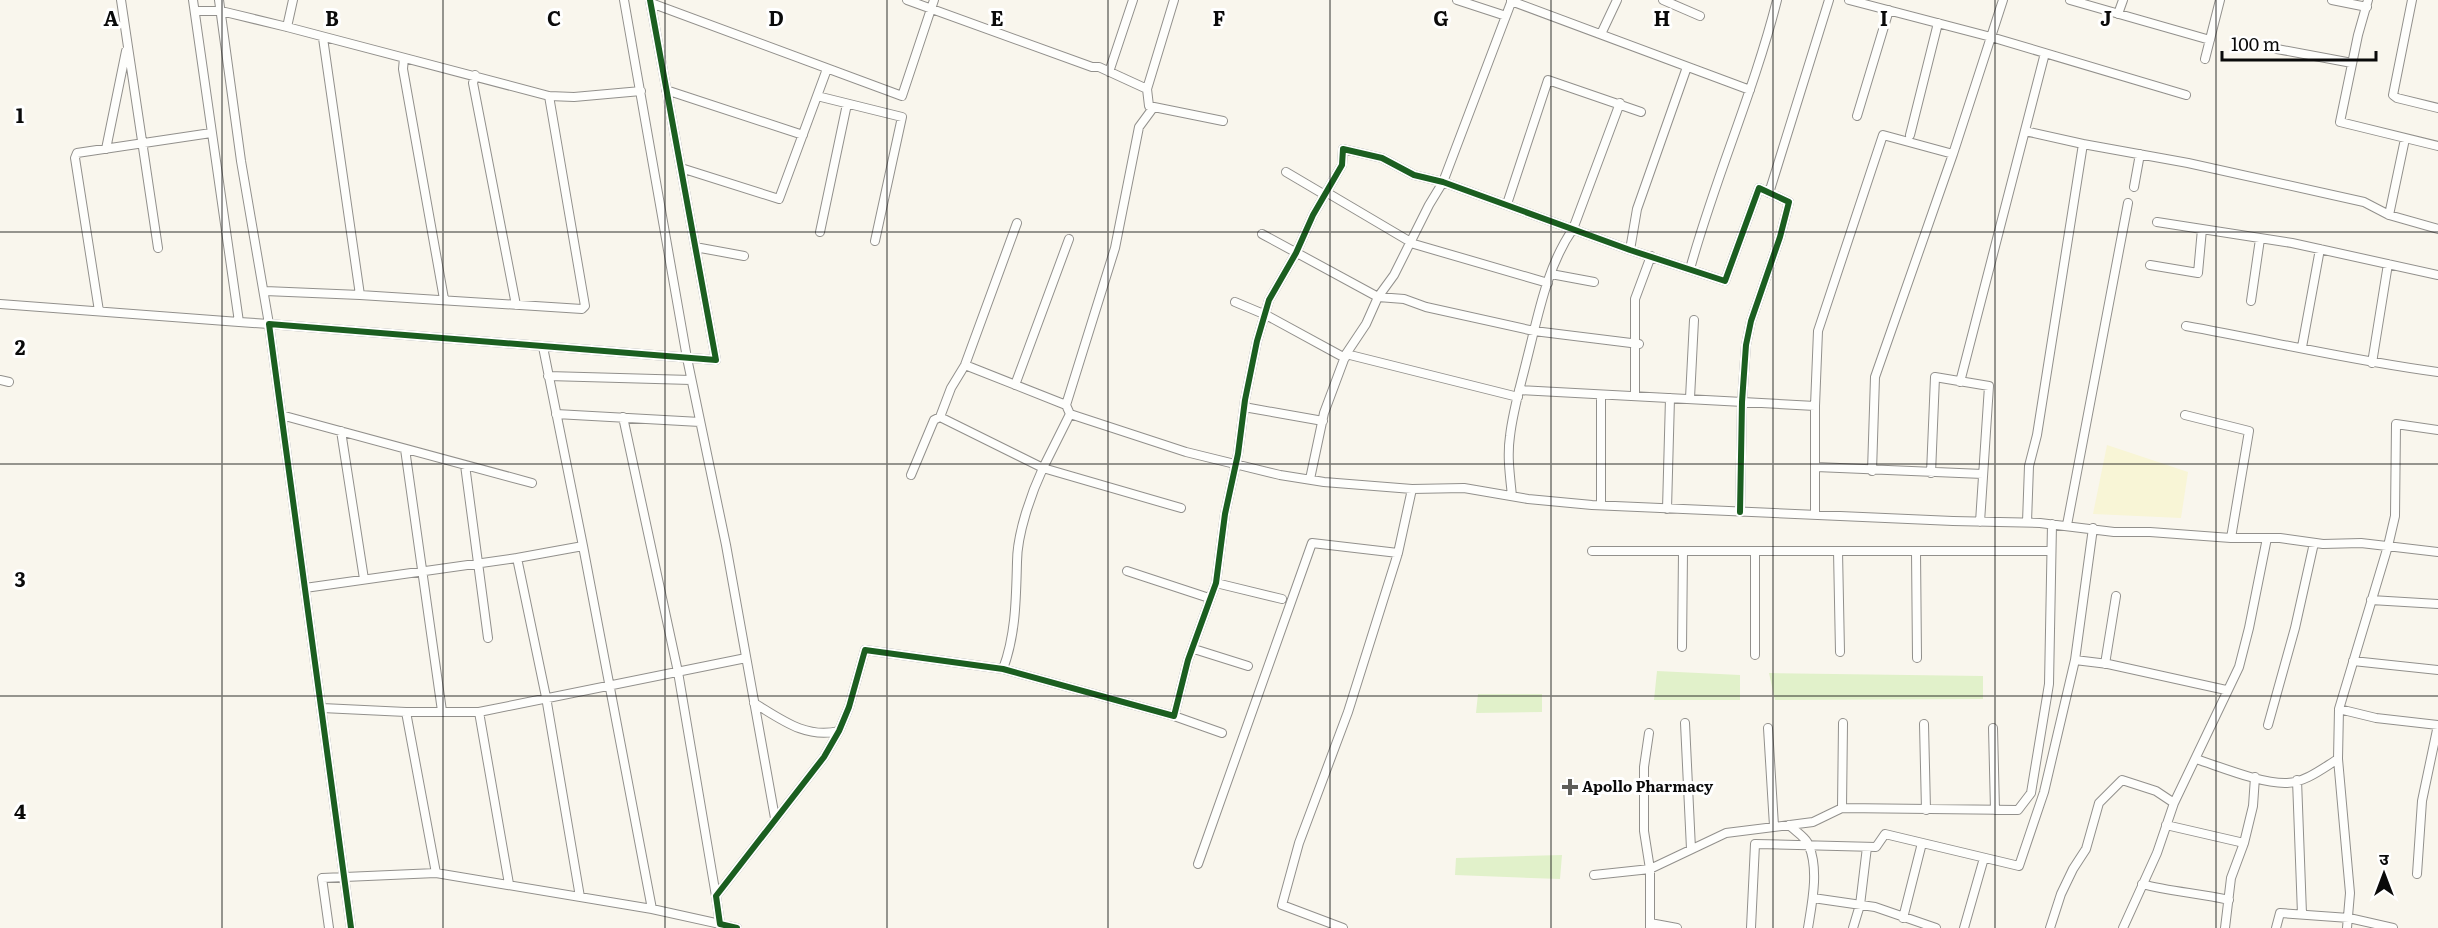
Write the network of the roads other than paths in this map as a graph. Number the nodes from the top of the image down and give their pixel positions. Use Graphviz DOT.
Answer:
graph roads {
  1 [pos="121,0"];
  2 [pos="193,0"];
  3 [pos="219,0"];
  4 [pos="293,0"];
  5 [pos="624,0"];
  6 [pos="907,0"];
  7 [pos="1133,0"];
  8 [pos="1174,0"];
  9 [pos="1457,0"];
  10 [pos="1512,0"];
  11 [pos="1617,0"];
  12 [pos="1663,0"];
  13 [pos="1777,0"];
  14 [pos="1829,0"];
  15 [pos="1849,0"];
  16 [pos="2003,0"];
  17 [pos="2070,0"];
  18 [pos="2123,0"];
  19 [pos="2220,0"];
  20 [pos="2332,0"];
  21 [pos="2412,0"];
  22 [pos="650,2"];
  23 [pos="933,4"];
  24 [pos="2368,4"];
  25 [pos="1889,10"];
  26 [pos="195,11"];
  27 [pos="221,11"];
  28 [pos="2118,14"];
  29 [pos="1506,16"];
  30 [pos="1700,16"];
  31 [pos="1938,23"];
  32 [pos="287,27"];
  33 [pos="1601,34"];
  34 [pos="1991,37"];
  35 [pos="323,38"];
  36 [pos="2210,40"];
  37 [pos="128,45"];
  38 [pos="2277,49"];
  39 [pos="2045,53"];
  40 [pos="404,58"];
  41 [pos="2205,59"];
  42 [pos="2352,63"];
  43 [pos="1687,67"];
  44 [pos="827,69"];
  45 [pos="1109,72"];
  46 [pos="475,75"];
  47 [pos="1147,89"];
  48 [pos="641,90"];
  49 [pos="666,90"];
  50 [pos="1750,90"];
  51 [pos="2186,95"];
  52 [pos="549,96"];
  53 [pos="817,96"];
  54 [pos="1620,103"];
  55 [pos="847,104"];
  56 [pos="1153,108"];
  57 [pos="2438,108"];
  58 [pos="1641,112"];
  59 [pos="1857,116"];
  60 [pos="1223,121"];
  61 [pos="2025,131"];
  62 [pos="211,133"];
  63 [pos="803,135"];
  64 [pos="1911,135"];
  65 [pos="2405,139"];
  66 [pos="143,144"];
  67 [pos="2084,144"];
  68 [pos="2438,146"];
  69 [pos="106,149"];
  70 [pos="1953,154"];
  71 [pos="2139,154"];
  72 [pos="681,168"];
  73 [pos="1286,172"];
  74 [pos="1443,182"];
  75 [pos="2134,187"];
  76 [pos="1326,193"];
  77 [pos="1769,193"];
  78 [pos="2128,202"];
  79 [pos="1507,204"];
  80 [pos="2390,214"];
  81 [pos="2157,222"];
  82 [pos="1017,223"];
  83 [pos="1573,229"];
  84 [pos="2438,229"];
  85 [pos="2202,230"];
  86 [pos="820,232"];
  87 [pos="1262,234"];
  88 [pos="1069,239"];
  89 [pos="2260,239"];
  90 [pos="875,241"];
  91 [pos="1411,242"];
  92 [pos="696,247"];
  93 [pos="158,248"];
  94 [pos="2320,249"];
  95 [pos="1630,250"];
  96 [pos="1296,253"];
  97 [pos="744,255"];
  98 [pos="1651,256"];
  99 [pos="2388,264"];
  100 [pos="2150,265"];
  101 [pos="1690,269"];
  102 [pos="2438,275"];
  103 [pos="1550,279"];
  104 [pos="1594,282"];
  105 [pos="265,291"];
  106 [pos="360,295"];
  107 [pos="1378,297"];
  108 [pos="444,299"];
  109 [pos="2251,301"];
  110 [pos="1235,302"];
  111 [pos="0,305"];
  112 [pos="516,305"];
  113 [pos="99,311"];
  114 [pos="1266,315"];
  115 [pos="1694,320"];
  116 [pos="239,322"];
  117 [pos="269,324"];
  118 [pos="2186,326"];
  119 [pos="1534,331"];
  120 [pos="1637,344"];
  121 [pos="543,347"];
  122 [pos="2302,347"];
  123 [pos="1346,356"];
  124 [pos="687,358"];
  125 [pos="2372,363"];
  126 [pos="965,365"];
  127 [pos="2438,372"];
  128 [pos="548,376"];
  129 [pos="0,380"];
  130 [pos="692,380"];
  131 [pos="9,382"];
  132 [pos="1960,382"];
  133 [pos="1015,384"];
  134 [pos="1518,393"];
  135 [pos="1601,395"];
  136 [pos="1635,396"];
  137 [pos="1670,398"];
  138 [pos="1690,398"];
  139 [pos="1742,402"];
  140 [pos="1066,405"];
  141 [pos="1815,406"];
  142 [pos="1244,407"];
  143 [pos="556,414"];
  144 [pos="1070,414"];
  145 [pos="281,415"];
  146 [pos="2185,415"];
  147 [pos="623,417"];
  148 [pos="940,417"];
  149 [pos="1323,421"];
  150 [pos="700,422"];
  151 [pos="2438,430"];
  152 [pos="340,431"];
  153 [pos="405,449"];
  154 [pos="465,465"];
  155 [pos="1236,465"];
  156 [pos="1816,467"];
  157 [pos="1043,468"];
  158 [pos="1872,471"];
  159 [pos="1931,473"];
  160 [pos="1983,474"];
  161 [pos="911,476"];
  162 [pos="1310,479"];
  163 [pos="532,483"];
  164 [pos="1412,489"];
  165 [pos="1512,496"];
  166 [pos="1600,505"];
  167 [pos="1181,508"];
  168 [pos="1666,509"];
  169 [pos="1740,512"];
  170 [pos="1815,514"];
  171 [pos="1980,522"];
  172 [pos="2027,522"];
  173 [pos="2052,524"];
  174 [pos="2067,525"];
  175 [pos="2093,528"];
  176 [pos="2231,538"];
  177 [pos="2267,538"];
  178 [pos="2314,543"];
  179 [pos="584,546"];
  180 [pos="2388,546"];
  181 [pos="1592,551"];
  182 [pos="1755,551"];
  183 [pos="1838,551"];
  184 [pos="1916,551"];
  185 [pos="2050,551"];
  186 [pos="1683,552"];
  187 [pos="2438,552"];
  188 [pos="1398,553"];
  189 [pos="517,558"];
  190 [pos="478,563"];
  191 [pos="422,571"];
  192 [pos="1127,571"];
  193 [pos="364,579"];
  194 [pos="1216,583"];
  195 [pos="305,588"];
  196 [pos="2116,596"];
  197 [pos="1209,598"];
  198 [pos="1282,599"];
  199 [pos="2371,600"];
  200 [pos="2438,604"];
  201 [pos="488,638"];
  202 [pos="1682,647"];
  203 [pos="1194,649"];
  204 [pos="1840,652"];
  205 [pos="1755,655"];
  206 [pos="746,658"];
  207 [pos="1917,658"];
  208 [pos="2075,660"];
  209 [pos="2353,661"];
  210 [pos="2105,664"];
  211 [pos="1248,666"];
  212 [pos="1004,669"];
  213 [pos="2438,670"];
  214 [pos="678,672"];
  215 [pos="610,686"];
  216 [pos="2226,690"];
  217 [pos="546,697"];
  218 [pos="754,703"];
  219 [pos="322,708"];
  220 [pos="2338,709"];
  221 [pos="442,711"];
  222 [pos="405,712"];
  223 [pos="479,712"];
  224 [pos="1174,716"];
  225 [pos="1685,723"];
  226 [pos="1843,723"];
  227 [pos="1924,724"];
  228 [pos="2268,724"];
  229 [pos="2438,725"];
  230 [pos="1768,728"];
  231 [pos="1993,728"];
  232 [pos="839,731"];
  233 [pos="1222,733"];
  234 [pos="1649,733"];
  235 [pos="2196,759"];
  236 [pos="2338,759"];
  237 [pos="2255,777"];
  238 [pos="2297,780"];
  239 [pos="2174,803"];
  240 [pos="1842,808"];
  241 [pos="1926,810"];
  242 [pos="1995,810"];
  243 [pos="775,818"];
  244 [pos="1789,825"];
  245 [pos="2166,825"];
  246 [pos="1774,826"];
  247 [pos="1747,830"];
  248 [pos="1922,843"];
  249 [pos="2244,843"];
  250 [pos="1755,844"];
  251 [pos="1809,844"];
  252 [pos="1867,847"];
  253 [pos="1691,849"];
  254 [pos="1984,858"];
  255 [pos="1198,864"];
  256 [pos="1650,869"];
  257 [pos="436,873"];
  258 [pos="2416,874"];
  259 [pos="1594,875"];
  260 [pos="345,876"];
  261 [pos="509,884"];
  262 [pos="2142,884"];
  263 [pos="716,896"];
  264 [pos="580,897"];
  265 [pos="1813,898"];
  266 [pos="2229,900"];
  267 [pos="1860,905"];
  268 [pos="652,909"];
  269 [pos="2302,914"];
  270 [pos="1903,918"];
  271 [pos="2349,918"];
  272 [pos="720,924"];
  273 [pos="1650,926"];
  274 [pos="328,928"];
  275 [pos="351,928"];
  276 [pos="737,928"];
  277 [pos="1343,928"];
  278 [pos="1677,928"];
  279 [pos="1751,928"];
  280 [pos="1808,928"];
  281 [pos="1853,928"];
  282 [pos="1936,928"];
  283 [pos="1964,928"];
  284 [pos="2050,928"];
  285 [pos="2122,928"];
  286 [pos="2225,928"];
  287 [pos="2276,928"];
  288 [pos="2347,928"];
  289 [pos="2393,928"];
  1 -- 37 [label="street"];
  2 -- 26 [label="street"];
  3 -- 27 [label="street"];
  4 -- 32 [label="street"];
  5 -- 48 [label="street"];
  6 -- 23 [label="street"];
  7 -- 45 [label="street"];
  8 -- 47 [label="street"];
  9 -- 29 [label="street"];
  10 -- 29 [label="street"];
  10 -- 33 [label="street"];
  11 -- 33 [label="street"];
  12 -- 30 [label="street"];
  13 -- 50 [label="street"];
  14 -- 77 [label="street"];
  15 -- 25 [label="street"];
  16 -- 34 [label="street"];
  17 -- 28 [label="street"];
  18 -- 28 [label="street"];
  19 -- 36 [label="street"];
  20 -- 24 [label="street"];
  21 -- 57 [label="street"];
  22 -- 44 [label="street"];
  22 -- 49 [label="street"];
  23 -- 44 [label="street"];
  23 -- 45 [label="street"];
  24 -- 42 [label="street"];
  25 -- 31 [label="street"];
  25 -- 59 [label="street"];
  26 -- 27 [label="street"];
  26 -- 62 [label="street"];
  27 -- 32 [label="street"];
  27 -- 105 [label="street"];
  28 -- 36 [label="street"];
  29 -- 74 [label="street"];
  31 -- 34 [label="street"];
  31 -- 64 [label="street"];
  32 -- 35 [label="street"];
  33 -- 43 [label="street"];
  34 -- 39 [label="street"];
  34 -- 70 [label="street"];
  35 -- 40 [label="street"];
  35 -- 106 [label="street"];
  36 -- 41 [label="street"];
  37 -- 66 [label="street"];
  37 -- 69 [label="street"];
  38 -- 42 [label="street"];
  39 -- 51 [label="street"];
  39 -- 61 [label="street"];
  40 -- 46 [label="street"];
  40 -- 108 [label="street"];
  42 -- 65 [label="street"];
  43 -- 50 [label="street"];
  43 -- 95 [label="street"];
  44 -- 53 [label="street"];
  45 -- 47 [label="street"];
  46 -- 52 [label="street"];
  46 -- 112 [label="street"];
  47 -- 56 [label="street"];
  48 -- 52 [label="street"];
  48 -- 124 [label="street"];
  49 -- 63 [label="street"];
  49 -- 72 [label="street"];
  50 -- 101 [label="street"];
  52 -- 112 [label="street"];
  53 -- 55 [label="street"];
  53 -- 63 [label="street"];
  54 -- 58 [label="street"];
  54 -- 79 [label="street"];
  54 -- 83 [label="street"];
  55 -- 86 [label="street"];
  55 -- 90 [label="street"];
  56 -- 60 [label="street"];
  56 -- 140 [label="street"];
  61 -- 67 [label="street"];
  61 -- 132 [label="street"];
  62 -- 66 [label="street"];
  62 -- 116 [label="street"];
  63 -- 72 [label="street"];
  65 -- 68 [label="street"];
  65 -- 80 [label="street"];
  66 -- 69 [label="street"];
  66 -- 93 [label="street"];
  67 -- 71 [label="street"];
  67 -- 172 [label="street"];
  69 -- 113 [label="street"];
  70 -- 141 [label="street"];
  70 -- 158 [label="street"];
  71 -- 75 [label="street"];
  71 -- 80 [label="street"];
  72 -- 92 [label="street"];
  73 -- 76 [label="street"];
  74 -- 76 [label="street"];
  74 -- 79 [label="street"];
  74 -- 91 [label="street"];
  76 -- 91 [label="street"];
  76 -- 96 [label="street"];
  77 -- 101 [label="street"];
  77 -- 139 [label="street"];
  78 -- 174 [label="street"];
  79 -- 83 [label="street"];
  80 -- 84 [label="street"];
  81 -- 85 [label="street"];
  82 -- 126 [label="street"];
  83 -- 95 [label="street"];
  83 -- 103 [label="street"];
  85 -- 89 [label="street"];
  85 -- 100 [label="street"];
  87 -- 96 [label="street"];
  88 -- 133 [label="street"];
  89 -- 94 [label="street"];
  89 -- 109 [label="street"];
  91 -- 103 [label="street"];
  91 -- 107 [label="street"];
  92 -- 97 [label="street"];
  92 -- 124 [label="street"];
  94 -- 99 [label="street"];
  94 -- 122 [label="street"];
  95 -- 98 [label="street"];
  96 -- 107 [label="street"];
  96 -- 114 [label="street"];
  98 -- 101 [label="street"];
  98 -- 120 [label="street"];
  99 -- 102 [label="street"];
  99 -- 125 [label="street"];
  103 -- 104 [label="street"];
  103 -- 119 [label="street"];
  105 -- 106 [label="street"];
  105 -- 117 [label="street"];
  106 -- 108 [label="street"];
  107 -- 119 [label="street"];
  107 -- 123 [label="street"];
  108 -- 112 [label="street"];
  110 -- 114 [label="street"];
  111 -- 113 [label="street"];
  113 -- 116 [label="street"];
  114 -- 123 [label="street"];
  114 -- 142 [label="street"];
  115 -- 138 [label="street"];
  116 -- 117 [label="street"];
  117 -- 121 [label="street"];
  117 -- 145 [label="street"];
  118 -- 122 [label="street"];
  119 -- 120 [label="street"];
  119 -- 134 [label="street"];
  120 -- 136 [label="street"];
  121 -- 124 [label="street"];
  121 -- 128 [label="street"];
  122 -- 125 [label="street"];
  123 -- 134 [label="street"];
  123 -- 149 [label="street"];
  124 -- 130 [label="street"];
  125 -- 127 [label="street"];
  126 -- 133 [label="street"];
  126 -- 148 [label="street"];
  128 -- 130 [label="street"];
  128 -- 143 [label="street"];
  129 -- 131 [label="street"];
  130 -- 150 [label="street"];
  132 -- 159 [label="street"];
  132 -- 160 [label="street"];
  133 -- 140 [label="street"];
  134 -- 135 [label="street"];
  134 -- 165 [label="street"];
  135 -- 136 [label="street"];
  135 -- 166 [label="street"];
  136 -- 137 [label="street"];
  137 -- 138 [label="street"];
  137 -- 168 [label="street"];
  138 -- 139 [label="street"];
  139 -- 141 [label="street"];
  139 -- 169 [label="street"];
  140 -- 144 [label="street"];
  141 -- 156 [label="street"];
  142 -- 149 [label="street"];
  142 -- 155 [label="street"];
  143 -- 147 [label="street"];
  143 -- 179 [label="street"];
  144 -- 155 [label="street"];
  144 -- 157 [label="street"];
  145 -- 152 [label="street"];
  145 -- 195 [label="street"];
  146 -- 176 [label="street"];
  147 -- 150 [label="street"];
  147 -- 214 [label="street"];
  148 -- 157 [label="street"];
  148 -- 161 [label="street"];
  149 -- 162 [label="street"];
  150 -- 206 [label="street"];
  151 -- 180 [label="street"];
  152 -- 153 [label="street"];
  152 -- 193 [label="street"];
  153 -- 154 [label="street"];
  153 -- 191 [label="street"];
  154 -- 163 [label="street"];
  154 -- 190 [label="street"];
  155 -- 162 [label="street"];
  155 -- 194 [label="street"];
  156 -- 158 [label="street"];
  156 -- 170 [label="street"];
  157 -- 167 [label="street"];
  157 -- 212 [label="street"];
  158 -- 159 [label="street"];
  159 -- 160 [label="street"];
  160 -- 171 [label="street"];
  162 -- 164 [label="street"];
  164 -- 165 [label="street"];
  164 -- 188 [label="street"];
  165 -- 166 [label="street"];
  166 -- 168 [label="street"];
  168 -- 169 [label="street"];
  169 -- 170 [label="street"];
  170 -- 171 [label="street"];
  171 -- 172 [label="street"];
  172 -- 173 [label="street"];
  173 -- 174 [label="street"];
  173 -- 185 [label="street"];
  174 -- 175 [label="street"];
  175 -- 176 [label="street"];
  175 -- 208 [label="street"];
  176 -- 177 [label="street"];
  177 -- 178 [label="street"];
  177 -- 216 [label="street"];
  178 -- 180 [label="street"];
  178 -- 228 [label="street"];
  179 -- 189 [label="street"];
  179 -- 215 [label="street"];
  180 -- 187 [label="street"];
  180 -- 199 [label="street"];
  181 -- 186 [label="street"];
  182 -- 183 [label="street"];
  182 -- 186 [label="street"];
  182 -- 205 [label="street"];
  183 -- 184 [label="street"];
  183 -- 204 [label="street"];
  184 -- 185 [label="street"];
  184 -- 207 [label="street"];
  185 -- 242 [label="street"];
  186 -- 202 [label="street"];
  188 -- 255 [label="street"];
  188 -- 277 [label="street"];
  189 -- 190 [label="street"];
  189 -- 217 [label="street"];
  190 -- 191 [label="street"];
  190 -- 201 [label="street"];
  191 -- 193 [label="street"];
  191 -- 221 [label="street"];
  192 -- 197 [label="street"];
  193 -- 195 [label="street"];
  194 -- 197 [label="street"];
  194 -- 198 [label="street"];
  195 -- 219 [label="street"];
  196 -- 210 [label="street"];
  197 -- 203 [label="street"];
  199 -- 200 [label="street"];
  199 -- 209 [label="street"];
  203 -- 211 [label="street"];
  203 -- 224 [label="street"];
  206 -- 214 [label="street"];
  206 -- 218 [label="street"];
  208 -- 210 [label="street"];
  208 -- 254 [label="street"];
  209 -- 213 [label="street"];
  209 -- 220 [label="street"];
  210 -- 216 [label="street"];
  212 -- 224 [label="street"];
  212 -- 232 [label="street"];
  214 -- 215 [label="street"];
  214 -- 263 [label="street"];
  215 -- 217 [label="street"];
  215 -- 268 [label="street"];
  216 -- 235 [label="street"];
  217 -- 223 [label="street"];
  217 -- 264 [label="street"];
  218 -- 232 [label="street"];
  218 -- 243 [label="street"];
  219 -- 222 [label="street"];
  219 -- 260 [label="street"];
  220 -- 229 [label="street"];
  220 -- 236 [label="street"];
  221 -- 222 [label="street"];
  221 -- 223 [label="street"];
  222 -- 257 [label="street"];
  223 -- 261 [label="street"];
  224 -- 233 [label="street"];
  225 -- 253 [label="street"];
  226 -- 240 [label="street"];
  227 -- 241 [label="street"];
  229 -- 258 [label="street"];
  230 -- 246 [label="street"];
  231 -- 242 [label="street"];
  232 -- 243 [label="street"];
  234 -- 256 [label="street"];
  235 -- 237 [label="street"];
  235 -- 239 [label="street"];
  236 -- 238 [label="street"];
  236 -- 271 [label="street"];
  237 -- 238 [label="street"];
  237 -- 249 [label="street"];
  238 -- 269 [label="street"];
  239 -- 245 [label="street"];
  239 -- 284 [label="street"];
  240 -- 241 [label="street"];
  240 -- 244 [label="street"];
  241 -- 242 [label="street"];
  243 -- 263 [label="street"];
  244 -- 246 [label="street"];
  244 -- 251 [label="street"];
  245 -- 249 [label="street"];
  245 -- 262 [label="street"];
  246 -- 247 [label="street"];
  247 -- 250 [label="street"];
  247 -- 253 [label="street"];
  248 -- 252 [label="street"];
  248 -- 254 [label="street"];
  248 -- 270 [label="street"];
  249 -- 266 [label="street"];
  250 -- 251 [label="street"];
  250 -- 279 [label="street"];
  251 -- 252 [label="street"];
  251 -- 265 [label="street"];
  252 -- 267 [label="street"];
  253 -- 256 [label="street"];
  254 -- 283 [label="street"];
  256 -- 259 [label="street"];
  256 -- 273 [label="street"];
  257 -- 260 [label="street"];
  257 -- 261 [label="street"];
  260 -- 274 [label="street"];
  260 -- 275 [label="street"];
  261 -- 264 [label="street"];
  262 -- 266 [label="street"];
  262 -- 285 [label="street"];
  263 -- 272 [label="street"];
  264 -- 268 [label="street"];
  265 -- 267 [label="street"];
  265 -- 280 [label="street"];
  266 -- 286 [label="street"];
  267 -- 270 [label="street"];
  267 -- 281 [label="street"];
  268 -- 272 [label="street"];
  269 -- 271 [label="street"];
  269 -- 287 [label="street"];
  270 -- 282 [label="street"];
  271 -- 288 [label="street"];
  271 -- 289 [label="street"];
  272 -- 276 [label="street"];
  273 -- 278 [label="street"];
}
